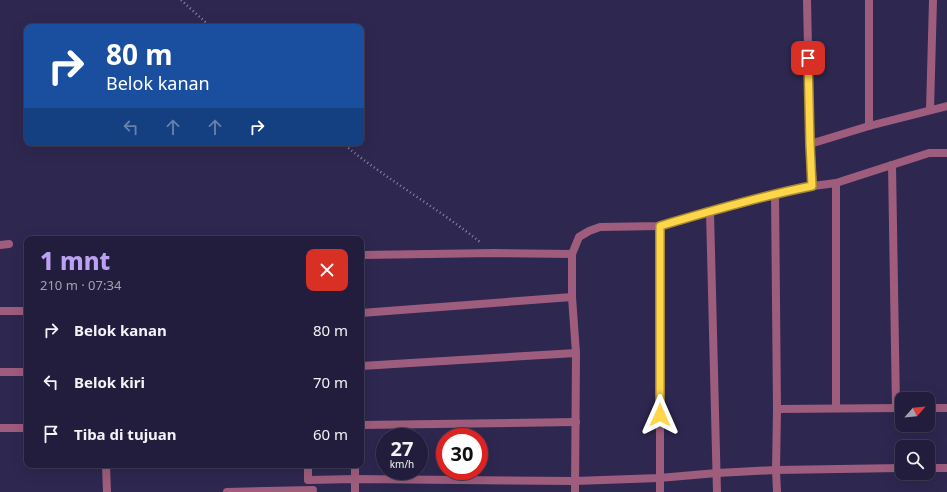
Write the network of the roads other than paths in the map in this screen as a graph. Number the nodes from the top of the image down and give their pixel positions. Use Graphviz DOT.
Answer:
graph roads {
  1 [pos="806,0"];
  2 [pos="869,0"];
  3 [pos="932,0"];
  4 [pos="947,106"];
  5 [pos="930,110"];
  6 [pos="870,126"];
  7 [pos="810,144"];
  8 [pos="947,153"];
  9 [pos="892,165"];
  10 [pos="836,183"];
  11 [pos="812,186"];
  12 [pos="775,194"];
  13 [pos="710,212"];
  14 [pos="660,226"];
  15 [pos="572,254"];
  16 [pos="364,255"];
  17 [pos="572,297"];
  18 [pos="0,311"];
  19 [pos="24,311"];
  20 [pos="364,313"];
  21 [pos="576,353"];
  22 [pos="364,366"];
  23 [pos="0,372"];
  24 [pos="24,372"];
  25 [pos="899,392"];
  26 [pos="836,408"];
  27 [pos="895,408"];
  28 [pos="935,408"];
  29 [pos="947,408"];
  30 [pos="776,410"];
  31 [pos="576,422"];
  32 [pos="364,425"];
  33 [pos="0,428"];
  34 [pos="24,428"];
  35 [pos="106,468"];
  36 [pos="308,468"];
  37 [pos="355,468"];
  38 [pos="895,468"];
  39 [pos="935,468"];
  40 [pos="947,468"];
  41 [pos="776,470"];
  42 [pos="717,473"];
  43 [pos="660,478"];
  44 [pos="355,479"];
  45 [pos="312,480"];
  46 [pos="575,481"];
  47 [pos="313,491"];
  48 [pos="107,492"];
  49 [pos="227,492"];
  50 [pos="355,492"];
  51 [pos="575,492"];
  52 [pos="660,492"];
  53 [pos="717,492"];
  54 [pos="777,492"];
  1 -- 7 [label="street"];
  2 -- 6 [label="street"];
  3 -- 5 [label="street"];
  4 -- 5 [label="street"];
  5 -- 6 [label="street"];
  6 -- 7 [label="street"];
  7 -- 11 [label="street"];
  8 -- 9 [label="street"];
  9 -- 10 [label="street"];
  9 -- 25 [label="street"];
  10 -- 11 [label="street"];
  10 -- 26 [label="street"];
  11 -- 12 [label="street"];
  12 -- 13 [label="street"];
  12 -- 30 [label="street"];
  13 -- 14 [label="street"];
  13 -- 42 [label="street"];
  14 -- 15 [label="street"];
  14 -- 43 [label="street"];
  15 -- 16 [label="street"];
  15 -- 17 [label="street"];
  17 -- 20 [label="street"];
  17 -- 21 [label="street"];
  18 -- 19 [label="street"];
  21 -- 22 [label="street"];
  21 -- 31 [label="street"];
  23 -- 24 [label="street"];
  26 -- 27 [label="street"];
  26 -- 30 [label="street"];
  28 -- 29 [label="street"];
  30 -- 41 [label="street"];
  31 -- 32 [label="street"];
  31 -- 46 [label="street"];
  33 -- 34 [label="street"];
  35 -- 48 [label="street"];
  36 -- 45 [label="street"];
  37 -- 44 [label="street"];
  38 -- 41 [label="street"];
  39 -- 40 [label="street"];
  41 -- 42 [label="street"];
  41 -- 54 [label="street"];
  42 -- 43 [label="street"];
  42 -- 53 [label="street"];
  43 -- 46 [label="street"];
  43 -- 52 [label="street"];
  44 -- 45 [label="street"];
  44 -- 46 [label="street"];
  44 -- 50 [label="street"];
  45 -- 47 [label="street"];
  46 -- 51 [label="street"];
  47 -- 49 [label="street"];
}
